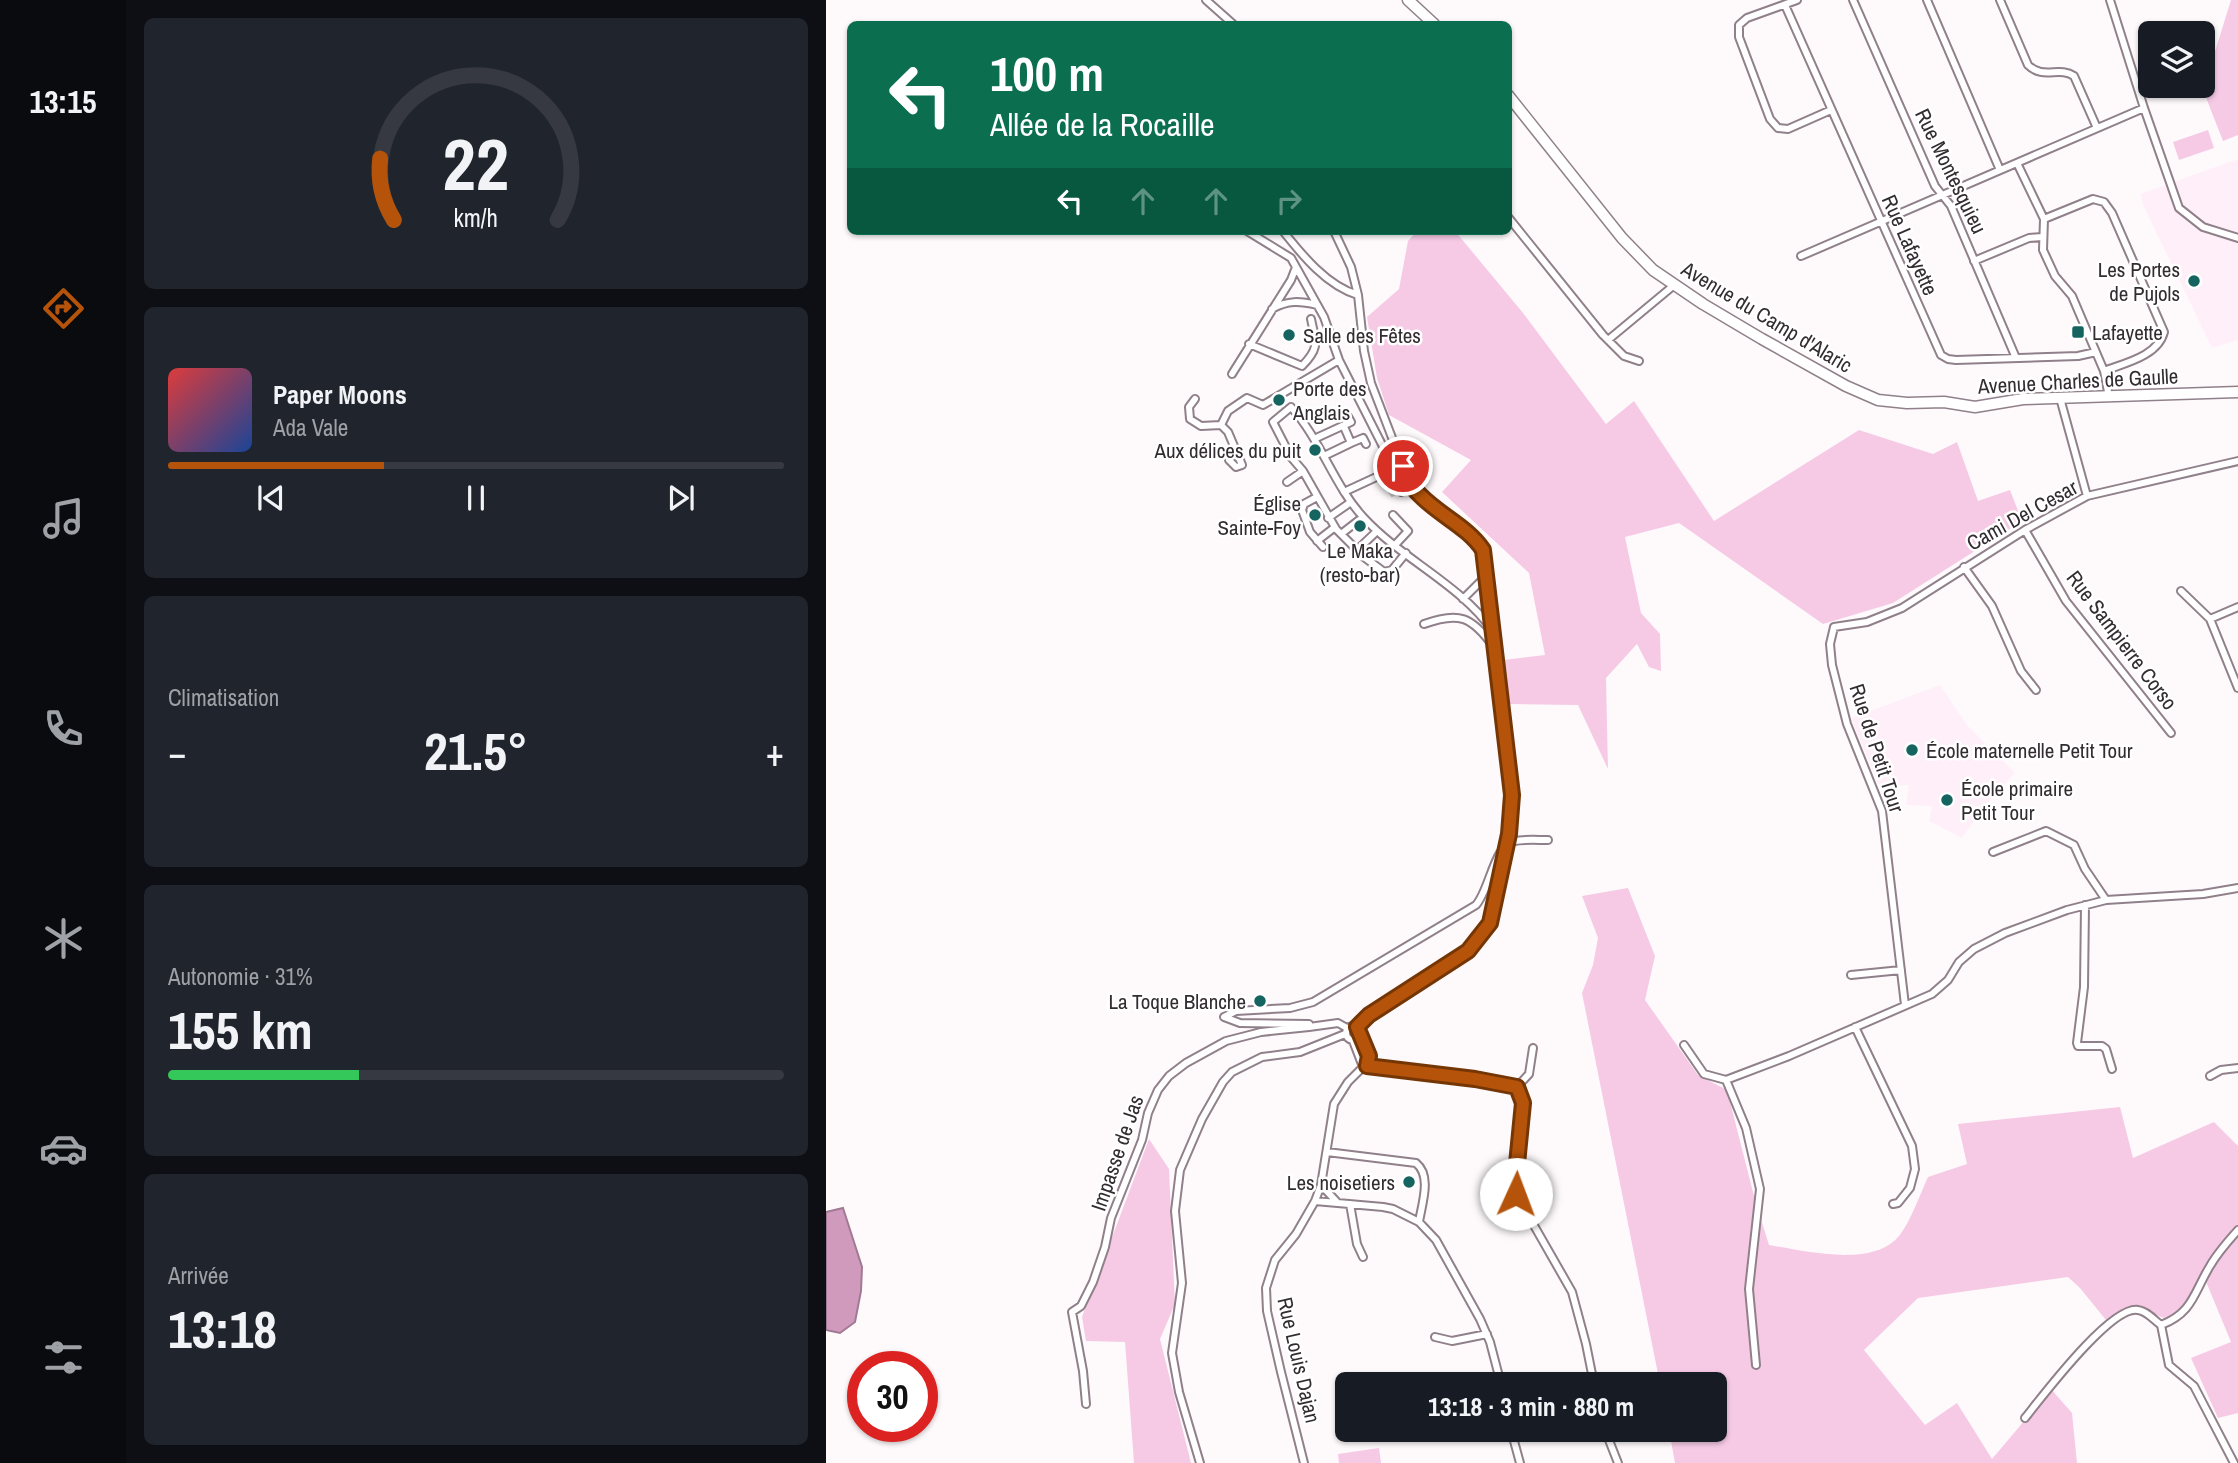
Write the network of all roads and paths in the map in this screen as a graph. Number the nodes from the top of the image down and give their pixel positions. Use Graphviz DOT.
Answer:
graph roads {
  1 [pos="1206,0"];
  2 [pos="1408,0"];
  3 [pos="1797,0"];
  4 [pos="1853,0"];
  5 [pos="1927,0"];
  6 [pos="2000,0"];
  7 [pos="2110,0"];
  8 [pos="1785,5"];
  9 [pos="1230,21"];
  10 [pos="1431,21"];
  11 [pos="1512,100"];
  12 [pos="2144,108"];
  13 [pos="1830,110"];
  14 [pos="2097,128"];
  15 [pos="2017,163"];
  16 [pos="2000,170"];
  17 [pos="1941,195"];
  18 [pos="2044,219"];
  19 [pos="1512,222"];
  20 [pos="1880,223"];
  21 [pos="1254,235"];
  22 [pos="1286,235"];
  23 [pos="1336,235"];
  24 [pos="2042,237"];
  25 [pos="2238,238"];
  26 [pos="1801,256"];
  27 [pos="1974,261"];
  28 [pos="1296,267"];
  29 [pos="1674,286"];
  30 [pos="1358,295"];
  31 [pos="1317,305"];
  32 [pos="1272,309"];
  33 [pos="1311,319"];
  34 [pos="1608,340"];
  35 [pos="1250,344"];
  36 [pos="2096,352"];
  37 [pos="2016,358"];
  38 [pos="1339,360"];
  39 [pos="1639,361"];
  40 [pos="2104,371"];
  41 [pos="1232,374"];
  42 [pos="2238,393"];
  43 [pos="2109,397"];
  44 [pos="2060,398"];
  45 [pos="1195,399"];
  46 [pos="1878,400"];
  47 [pos="1348,415"];
  48 [pos="1221,425"];
  49 [pos="1345,429"];
  50 [pos="1314,439"];
  51 [pos="1351,443"];
  52 [pos="1366,444"];
  53 [pos="1324,456"];
  54 [pos="1228,460"];
  55 [pos="2238,461"];
  56 [pos="1303,471"];
  57 [pos="1287,482"];
  58 [pos="1409,482"];
  59 [pos="1400,488"];
  60 [pos="1341,489"];
  61 [pos="2087,496"];
  62 [pos="1319,499"];
  63 [pos="1352,502"];
  64 [pos="1328,517"];
  65 [pos="1363,517"];
  66 [pos="1395,518"];
  67 [pos="1335,527"];
  68 [pos="2025,530"];
  69 [pos="1377,531"];
  70 [pos="1341,534"];
  71 [pos="1317,541"];
  72 [pos="1395,545"];
  73 [pos="1324,547"];
  74 [pos="1357,550"];
  75 [pos="1406,553"];
  76 [pos="1964,567"];
  77 [pos="1487,578"];
  78 [pos="2181,591"];
  79 [pos="1463,599"];
  80 [pos="2238,607"];
  81 [pos="2210,619"];
  82 [pos="1424,624"];
  83 [pos="1834,627"];
  84 [pos="1493,631"];
  85 [pos="1494,648"];
  86 [pos="2238,688"];
  87 [pos="2036,690"];
  88 [pos="2171,733"];
  89 [pos="1548,840"];
  90 [pos="1506,845"];
  91 [pos="1993,852"];
  92 [pos="2238,888"];
  93 [pos="2106,900"];
  94 [pos="2085,905"];
  95 [pos="1901,970"];
  96 [pos="1851,975"];
  97 [pos="1905,1005"];
  98 [pos="1309,1027"];
  99 [pos="1856,1027"];
  100 [pos="1346,1031"];
  101 [pos="1359,1031"];
  102 [pos="1353,1041"];
  103 [pos="1684,1045"];
  104 [pos="1533,1048"];
  105 [pos="1365,1067"];
  106 [pos="2238,1068"];
  107 [pos="2112,1069"];
  108 [pos="2210,1076"];
  109 [pos="1726,1080"];
  110 [pos="1517,1087"];
  111 [pos="1327,1152"];
  112 [pos="1321,1185"];
  113 [pos="1315,1201"];
  114 [pos="1338,1202"];
  115 [pos="1350,1204"];
  116 [pos="1894,1204"];
  117 [pos="1419,1222"];
  118 [pos="2238,1230"];
  119 [pos="1363,1256"];
  120 [pos="2161,1325"];
  121 [pos="1487,1334"];
  122 [pos="1435,1337"];
  123 [pos="1756,1365"];
  124 [pos="1498,1372"];
  125 [pos="1591,1372"];
  126 [pos="1086,1404"];
  127 [pos="2025,1418"];
  128 [pos="1514,1442"];
  129 [pos="1610,1442"];
  130 [pos="1200,1463"];
  131 [pos="1304,1463"];
  132 [pos="1520,1463"];
  133 [pos="1618,1463"];
  134 [pos="2234,1463"];
  1 -- 9 [label="street"];
  2 -- 10 [label="main road"];
  3 -- 8 [label="street"];
  4 -- 17 [label="street, Rue Montesquieu"];
  5 -- 16 [label="street"];
  6 -- 14 [label="street"];
  7 -- 12 [label="street"];
  8 -- 13 [label="street, Rue Lafayette"];
  8 -- 13 [label="street"];
  11 -- 29 [label="main road, Avenue du Camp d'Alaric"];
  12 -- 14 [label="street"];
  12 -- 25 [label="street"];
  13 -- 20 [label="street, Rue Lafayette"];
  14 -- 15 [label="street"];
  15 -- 16 [label="street"];
  15 -- 18 [label="street"];
  16 -- 17 [label="street"];
  17 -- 20 [label="street"];
  17 -- 27 [label="street, Rue Montesquieu"];
  18 -- 24 [label="street"];
  18 -- 40 [label="street"];
  19 -- 34 [label="street"];
  20 -- 26 [label="street"];
  20 -- 37 [label="street, Rue Lafayette"];
  21 -- 28 [label="street"];
  22 -- 30 [label="street"];
  23 -- 30 [label="street"];
  24 -- 27 [label="street"];
  24 -- 36 [label="street"];
  27 -- 37 [label="street, Rue Montesquieu"];
  28 -- 31 [label="street"];
  28 -- 32 [label="street"];
  29 -- 34 [label="street"];
  29 -- 46 [label="main road, Avenue du Camp d'Alaric"];
  30 -- 58 [label="street"];
  31 -- 32 [label="street"];
  31 -- 38 [label="street"];
  32 -- 35 [label="street"];
  33 -- 35 [label="street"];
  34 -- 39 [label="street"];
  35 -- 41 [label="street"];
  36 -- 37 [label="street, Rue Lafayette"];
  36 -- 40 [label="street"];
  38 -- 48 [label="street"];
  38 -- 59 [label="street"];
  40 -- 43 [label="street"];
  42 -- 43 [label="main road, Avenue Charles de Gaulle"];
  43 -- 44 [label="main road, Avenue Charles de Gaulle"];
  44 -- 46 [label="main road, Avenue Charles de Gaulle"];
  44 -- 61 [label="street"];
  45 -- 48 [label="street"];
  47 -- 50 [label="street"];
  48 -- 54 [label="street"];
  49 -- 51 [label="street"];
  50 -- 53 [label="street"];
  50 -- 56 [label="street"];
  51 -- 52 [label="street"];
  51 -- 53 [label="street"];
  53 -- 60 [label="street"];
  55 -- 61 [label="street, Cami Del Cesar"];
  56 -- 57 [label="street"];
  56 -- 62 [label="street"];
  58 -- 59 [label="street"];
  58 -- 77 [label="street"];
  59 -- 60 [label="street"];
  60 -- 63 [label="street"];
  61 -- 68 [label="street, Cami Del Cesar"];
  62 -- 64 [label="street"];
  62 -- 71 [label="street"];
  63 -- 64 [label="street"];
  63 -- 65 [label="street"];
  64 -- 67 [label="street"];
  65 -- 69 [label="street"];
  65 -- 70 [label="street"];
  66 -- 72 [label="street"];
  67 -- 70 [label="street"];
  67 -- 71 [label="street"];
  68 -- 76 [label="street, Cami Del Cesar"];
  68 -- 88 [label="street, Rue Sampierre Corso"];
  69 -- 72 [label="street"];
  69 -- 74 [label="street"];
  70 -- 74 [label="street"];
  71 -- 73 [label="street"];
  72 -- 75 [label="street"];
  74 -- 75 [label="street"];
  75 -- 79 [label="street"];
  76 -- 83 [label="street, Cami Del Cesar"];
  76 -- 87 [label="street"];
  77 -- 79 [label="street"];
  77 -- 84 [label="street"];
  78 -- 81 [label="street"];
  79 -- 84 [label="street"];
  80 -- 81 [label="street"];
  81 -- 86 [label="street"];
  82 -- 85 [label="street"];
  83 -- 95 [label="street, Rue de Petit Tour"];
  84 -- 85 [label="street"];
  85 -- 90 [label="street"];
  89 -- 90 [label="street"];
  90 -- 98 [label="street"];
  90 -- 101 [label="street"];
  91 -- 93 [label="street"];
  92 -- 93 [label="street"];
  93 -- 94 [label="street"];
  94 -- 97 [label="street"];
  94 -- 107 [label="street"];
  95 -- 96 [label="street"];
  95 -- 97 [label="street, Rue de Petit Tour"];
  97 -- 99 [label="street"];
  98 -- 100 [label="street"];
  98 -- 126 [label="street, Impasse de Jas"];
  99 -- 109 [label="street"];
  99 -- 116 [label="street"];
  100 -- 101 [label="street"];
  100 -- 102 [label="street"];
  100 -- 130 [label="street"];
  101 -- 102 [label="street"];
  101 -- 105 [label="street"];
  102 -- 105 [label="street"];
  103 -- 109 [label="street"];
  104 -- 110 [label="street"];
  105 -- 110 [label="street"];
  105 -- 111 [label="street, Rue Louis Dajan"];
  106 -- 108 [label="street"];
  109 -- 123 [label="street"];
  110 -- 125 [label="street"];
  111 -- 112 [label="street, Rue Louis Dajan"];
  111 -- 117 [label="street"];
  112 -- 113 [label="street, Rue Louis Dajan"];
  112 -- 114 [label="street"];
  113 -- 114 [label="street"];
  113 -- 131 [label="street, Rue Louis Dajan"];
  114 -- 115 [label="street"];
  115 -- 117 [label="street"];
  115 -- 119 [label="street"];
  117 -- 121 [label="street"];
  118 -- 120 [label="street"];
  120 -- 127 [label="street"];
  120 -- 134 [label="street"];
  121 -- 122 [label="street"];
  121 -- 124 [label="street"];
  128 -- 132 [label="street"];
  129 -- 133 [label="street"];
}
